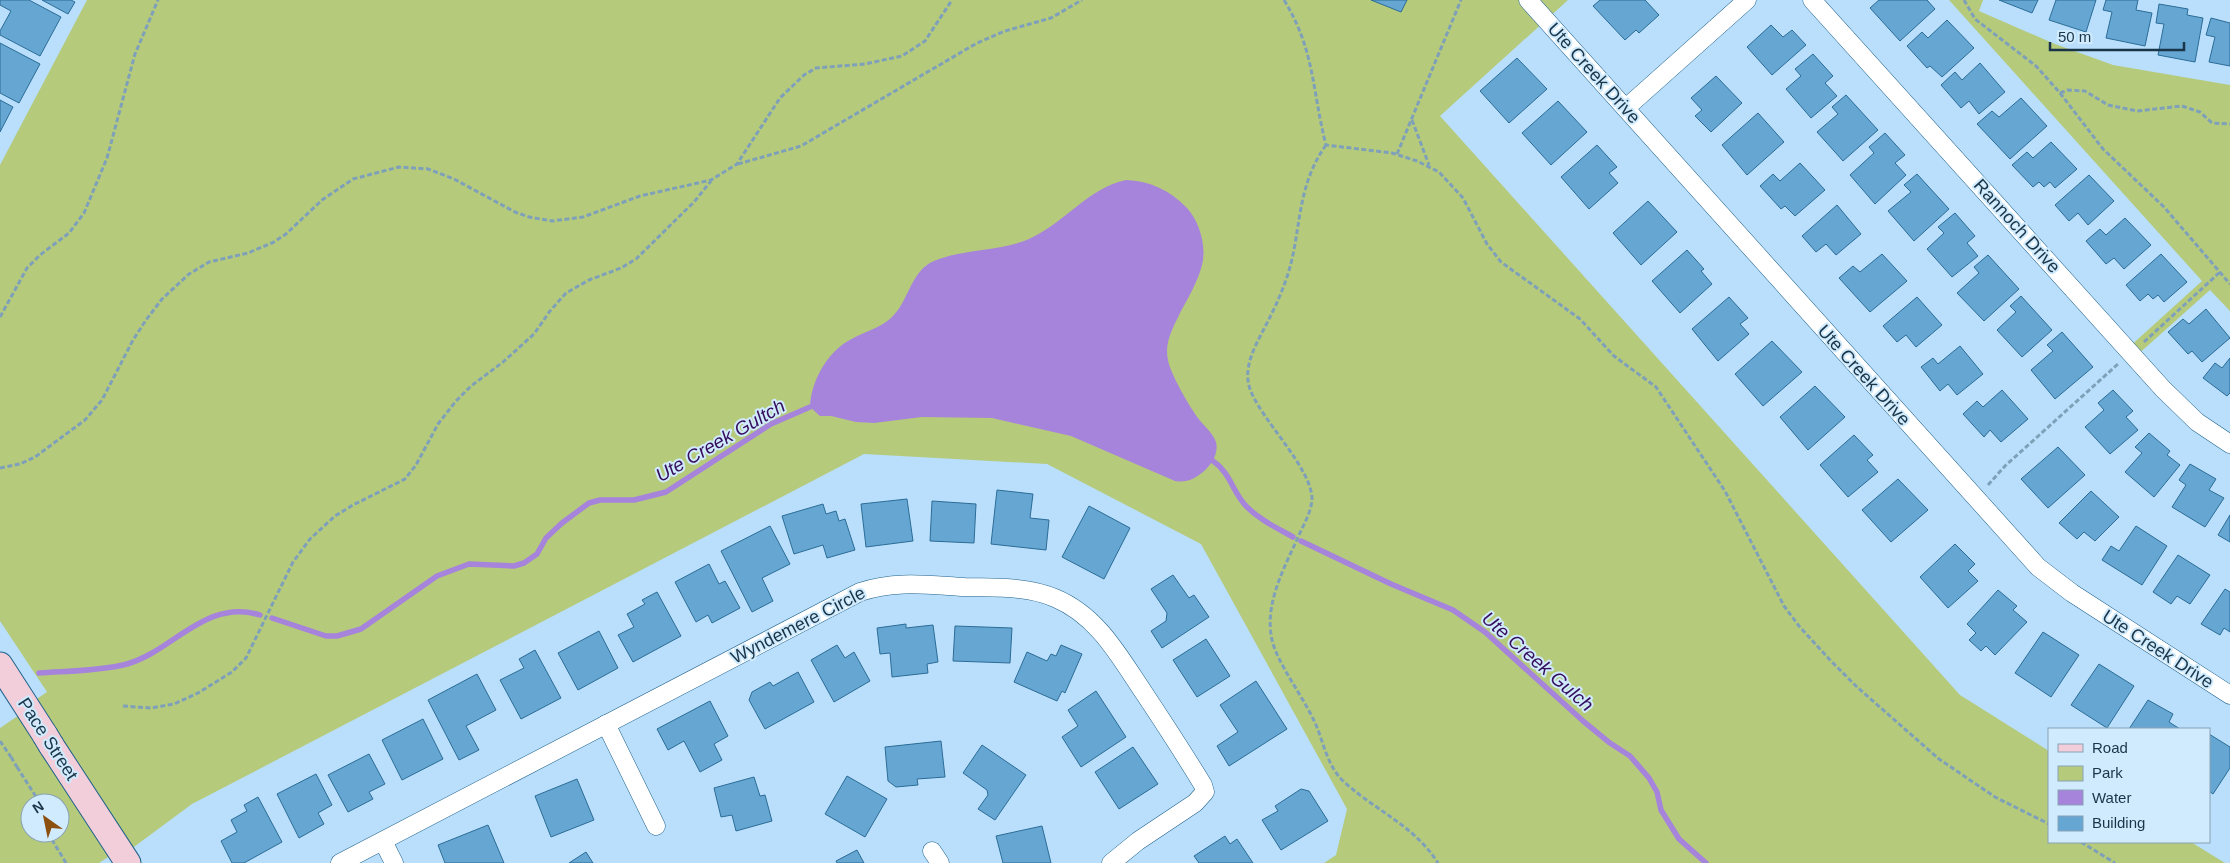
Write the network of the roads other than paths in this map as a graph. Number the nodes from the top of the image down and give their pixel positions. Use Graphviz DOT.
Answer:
graph roads {
  1 [pos="1747,0"];
  2 [pos="1812,0"];
  3 [pos="1529,3"];
  4 [pos="1626,108"];
  5 [pos="2230,444"];
  6 [pos="0,665"];
  7 [pos="2230,695"];
  8 [pos="606,724"];
  9 [pos="656,826"];
  10 [pos="383,841"];
  11 [pos="128,863"];
  12 [pos="340,863"];
  13 [pos="394,863"];
  14 [pos="1111,863"];
  1 -- 4 [label="street"];
  2 -- 5 [label="street, Rannoch Drive"];
  3 -- 4 [label="street, Ute Creek Drive"];
  4 -- 7 [label="street, Ute Creek Drive"];
  6 -- 11 [label="main road, Pace Street"];
  8 -- 9 [label="street"];
  8 -- 10 [label="street, Wyndemere Circle"];
  8 -- 14 [label="street, Wyndemere Circle"];
  10 -- 12 [label="street, Wyndemere Circle"];
  10 -- 13 [label="street"];
}
